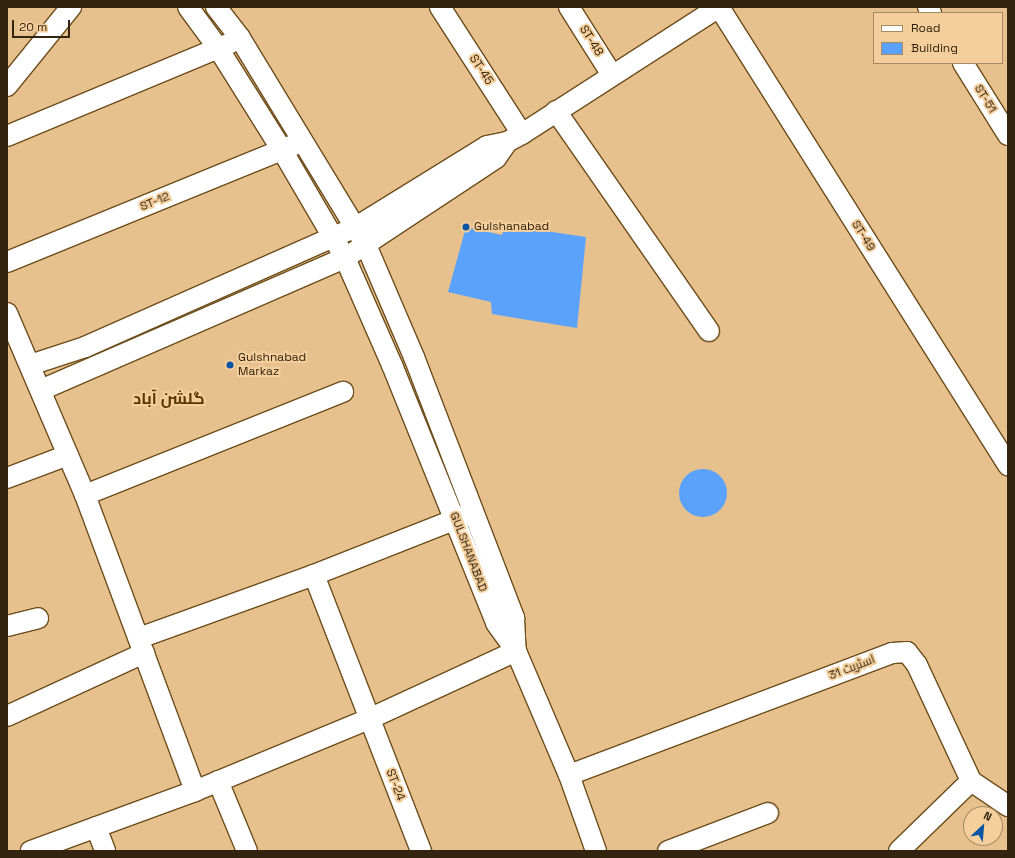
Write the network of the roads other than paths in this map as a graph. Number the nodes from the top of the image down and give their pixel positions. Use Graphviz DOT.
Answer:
graph roads {
  1 [pos="71,7"];
  2 [pos="188,7"];
  3 [pos="216,7"];
  4 [pos="440,7"];
  5 [pos="569,7"];
  6 [pos="719,7"];
  7 [pos="240,38"];
  8 [pos="218,48"];
  9 [pos="964,64"];
  10 [pos="612,75"];
  11 [pos="7,86"];
  12 [pos="556,111"];
  13 [pos="1008,135"];
  14 [pos="7,136"];
  15 [pos="514,138"];
  16 [pos="304,142"];
  17 [pos="282,150"];
  18 [pos="356,227"];
  19 [pos="334,239"];
  20 [pos="366,245"];
  21 [pos="345,258"];
  22 [pos="7,262"];
  23 [pos="7,312"];
  24 [pos="709,331"];
  25 [pos="414,357"];
  26 [pos="30,365"];
  27 [pos="392,365"];
  28 [pos="41,390"];
  29 [pos="343,392"];
  30 [pos="68,455"];
  31 [pos="1008,465"];
  32 [pos="7,478"];
  33 [pos="85,495"];
  34 [pos="474,512"];
  35 [pos="455,519"];
  36 [pos="314,575"];
  37 [pos="38,618"];
  38 [pos="7,626"];
  39 [pos="142,646"];
  40 [pos="516,651"];
  41 [pos="7,716"];
  42 [pos="369,719"];
  43 [pos="569,776"];
  44 [pos="218,781"];
  45 [pos="971,781"];
  46 [pos="195,791"];
  47 [pos="1008,806"];
  48 [pos="768,813"];
  49 [pos="96,827"];
  50 [pos="31,851"];
  51 [pos="105,851"];
  52 [pos="247,851"];
  53 [pos="420,851"];
  54 [pos="596,851"];
  55 [pos="668,851"];
  56 [pos="899,851"];
  1 -- 11 [label="street"];
  2 -- 8 [label="street, GULSHANABAD"];
  3 -- 7 [label="street, GULSHANABAD"];
  4 -- 15 [label="street, ST-45"];
  5 -- 10 [label="street, ST-48"];
  6 -- 10 [label="street"];
  6 -- 31 [label="street, ST-49"];
  7 -- 8 [label="street"];
  7 -- 16 [label="street, GULSHANABAD"];
  8 -- 14 [label="street"];
  8 -- 17 [label="street, GULSHANABAD"];
  9 -- 13 [label="street, ST-51"];
  10 -- 12 [label="street"];
  12 -- 15 [label="street"];
  12 -- 24 [label="street"];
  15 -- 18 [label="street"];
  15 -- 20 [label="street"];
  16 -- 17 [label="street, ST-12"];
  16 -- 18 [label="street, GULSHANABAD"];
  17 -- 19 [label="street, GULSHANABAD"];
  17 -- 22 [label="street, ST-12"];
  18 -- 19 [label="street"];
  18 -- 20 [label="street, GULSHANABAD"];
  19 -- 21 [label="street, GULSHANABAD"];
  19 -- 26 [label="street"];
  20 -- 21 [label="street"];
  20 -- 25 [label="street, GULSHANABAD"];
  21 -- 27 [label="street, GULSHANABAD"];
  21 -- 28 [label="street"];
  23 -- 26 [label="street"];
  25 -- 27 [label="street"];
  25 -- 34 [label="street, GULSHANABAD"];
  26 -- 28 [label="street"];
  27 -- 35 [label="street, GULSHANABAD"];
  28 -- 30 [label="street"];
  29 -- 33 [label="street"];
  30 -- 32 [label="street"];
  30 -- 33 [label="street"];
  33 -- 39 [label="street"];
  34 -- 35 [label="street"];
  34 -- 40 [label="street, GULSHANABAD"];
  35 -- 36 [label="street"];
  35 -- 40 [label="street, GULSHANABAD"];
  36 -- 39 [label="street"];
  36 -- 42 [label="street, ST-24"];
  37 -- 38 [label="street"];
  39 -- 41 [label="street"];
  39 -- 46 [label="street"];
  40 -- 42 [label="street"];
  40 -- 43 [label="street, GULSHANABAD"];
  42 -- 44 [label="street"];
  42 -- 53 [label="street, ST-24"];
  43 -- 45 [label="street, اسٹریٹ 31"];
  43 -- 54 [label="street, GULSHANABAD"];
  44 -- 46 [label="street"];
  44 -- 52 [label="street"];
  45 -- 47 [label="street"];
  45 -- 56 [label="street"];
  46 -- 49 [label="street"];
  48 -- 55 [label="street"];
  49 -- 50 [label="street"];
  49 -- 51 [label="street"];
}
